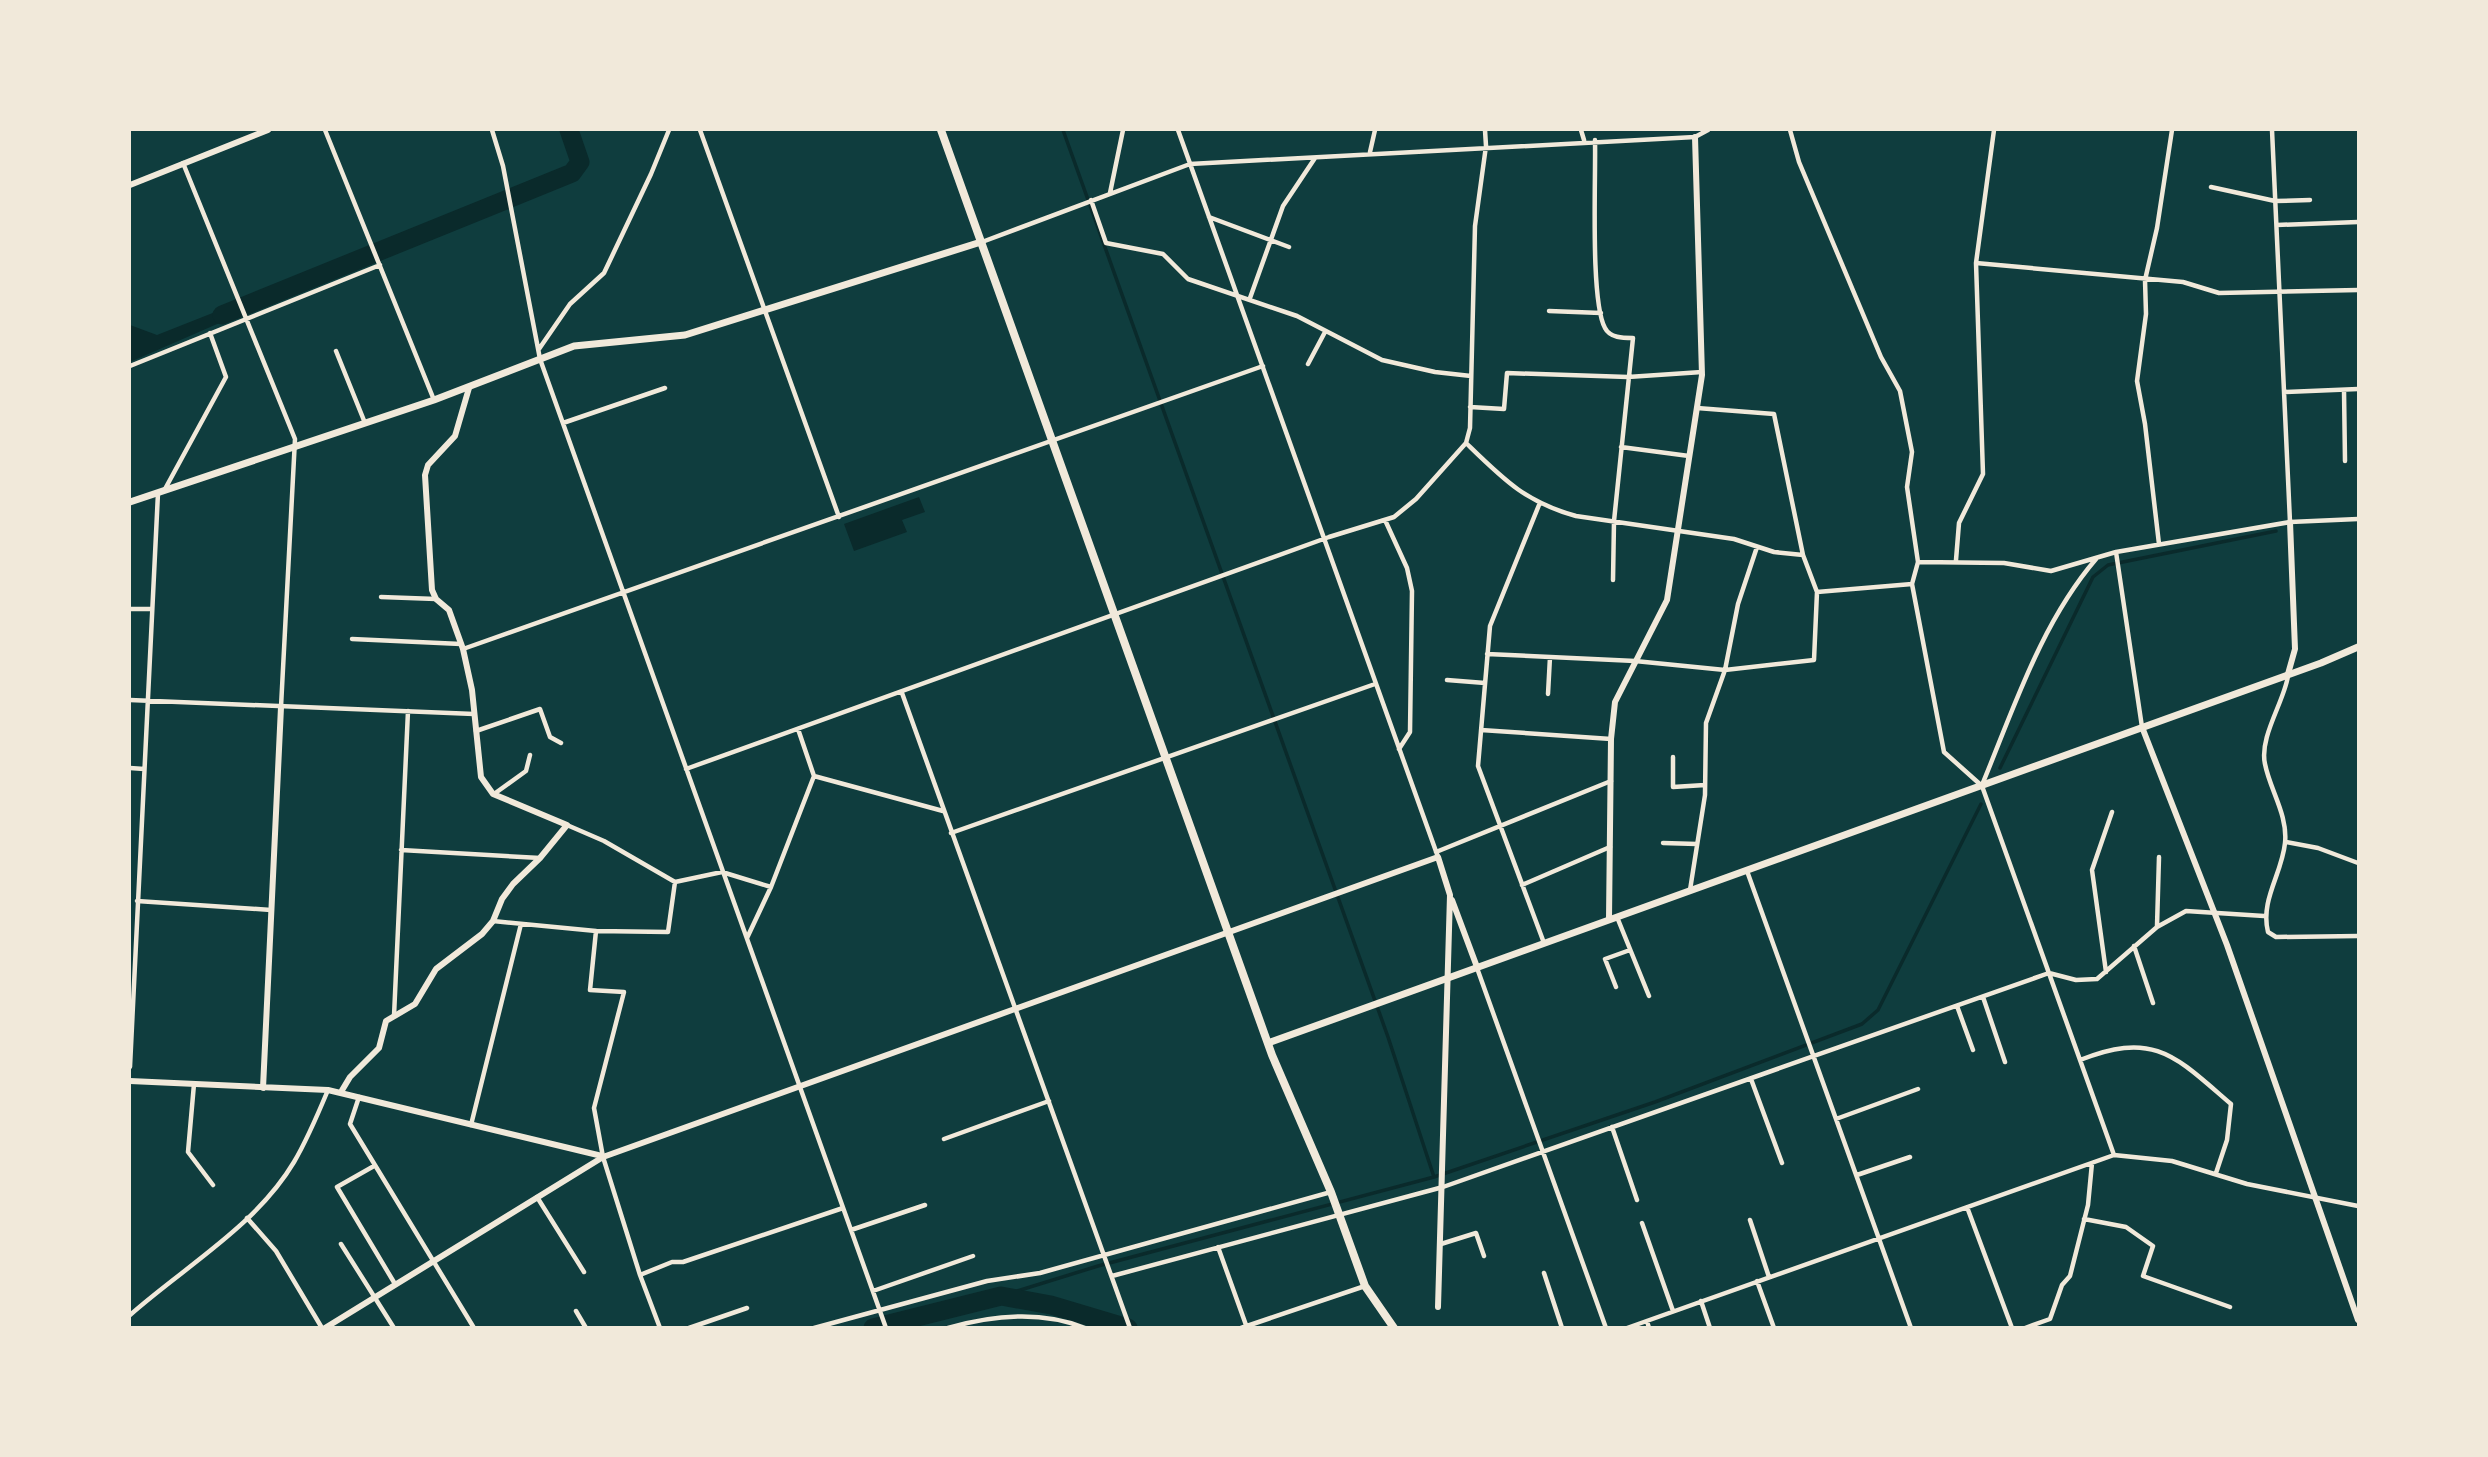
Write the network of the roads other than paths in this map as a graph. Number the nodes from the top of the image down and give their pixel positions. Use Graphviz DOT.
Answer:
graph roads {
  1 [pos="268,130"];
  2 [pos="325,130"];
  3 [pos="492,130"];
  4 [pos="669,130"];
  5 [pos="700,130"];
  6 [pos="941,130"];
  7 [pos="1123,130"];
  8 [pos="1178,130"];
  9 [pos="1375,130"];
  10 [pos="1485,130"];
  11 [pos="1581,130"];
  12 [pos="1708,130"];
  13 [pos="1790,130"];
  14 [pos="1994,130"];
  15 [pos="2172,130"];
  16 [pos="2273,130"];
  17 [pos="1695,137"];
  18 [pos="1584,140"];
  19 [pos="1595,140"];
  20 [pos="1486,146"];
  21 [pos="1370,152"];
  22 [pos="1315,158"];
  23 [pos="183,163"];
  24 [pos="1190,164"];
  25 [pos="130,185"];
  26 [pos="2211,187"];
  27 [pos="1110,194"];
  28 [pos="1091,200"];
  29 [pos="2310,200"];
  30 [pos="2276,201"];
  31 [pos="1209,217"];
  32 [pos="2358,222"];
  33 [pos="2277,225"];
  34 [pos="1270,240"];
  35 [pos="982,242"];
  36 [pos="1289,247"];
  37 [pos="1976,263"];
  38 [pos="380,265"];
  39 [pos="2145,280"];
  40 [pos="2358,290"];
  41 [pos="1237,294"];
  42 [pos="2280,294"];
  43 [pos="1250,298"];
  44 [pos="765,310"];
  45 [pos="1549,311"];
  46 [pos="1601,313"];
  47 [pos="246,319"];
  48 [pos="1325,332"];
  49 [pos="210,333"];
  50 [pos="538,350"];
  51 [pos="336,351"];
  52 [pos="540,359"];
  53 [pos="1308,364"];
  54 [pos="130,366"];
  55 [pos="1263,366"];
  56 [pos="1702,372"];
  57 [pos="1471,376"];
  58 [pos="1628,377"];
  59 [pos="469,388"];
  60 [pos="665,388"];
  61 [pos="2358,389"];
  62 [pos="2344,390"];
  63 [pos="2284,392"];
  64 [pos="434,400"];
  65 [pos="1470,407"];
  66 [pos="1697,408"];
  67 [pos="365,423"];
  68 [pos="564,423"];
  69 [pos="1052,440"];
  70 [pos="1466,443"];
  71 [pos="295,446"];
  72 [pos="1621,447"];
  73 [pos="1689,456"];
  74 [pos="2345,461"];
  75 [pos="161,491"];
  76 [pos="130,502"];
  77 [pos="1539,505"];
  78 [pos="839,517"];
  79 [pos="2358,519"];
  80 [pos="1385,520"];
  81 [pos="1614,521"];
  82 [pos="2290,522"];
  83 [pos="1678,529"];
  84 [pos="1324,540"];
  85 [pos="2159,544"];
  86 [pos="1757,547"];
  87 [pos="2116,552"];
  88 [pos="1803,555"];
  89 [pos="2096,558"];
  90 [pos="1956,560"];
  91 [pos="1918,562"];
  92 [pos="1613,580"];
  93 [pos="1912,584"];
  94 [pos="1817,592"];
  95 [pos="624,594"];
  96 [pos="381,597"];
  97 [pos="436,599"];
  98 [pos="130,609"];
  99 [pos="151,609"];
  100 [pos="1114,615"];
  101 [pos="352,639"];
  102 [pos="462,646"];
  103 [pos="2358,647"];
  104 [pos="1487,654"];
  105 [pos="1550,657"];
  106 [pos="1635,661"];
  107 [pos="1725,670"];
  108 [pos="2288,674"];
  109 [pos="1447,680"];
  110 [pos="1485,683"];
  111 [pos="1375,684"];
  112 [pos="902,693"];
  113 [pos="1548,694"];
  114 [pos="130,700"];
  115 [pos="147,701"];
  116 [pos="282,707"];
  117 [pos="408,711"];
  118 [pos="474,714"];
  119 [pos="2141,727"];
  120 [pos="798,729"];
  121 [pos="1481,730"];
  122 [pos="475,731"];
  123 [pos="1611,739"];
  124 [pos="561,743"];
  125 [pos="1399,749"];
  126 [pos="530,755"];
  127 [pos="1166,756"];
  128 [pos="1673,757"];
  129 [pos="130,768"];
  130 [pos="144,769"];
  131 [pos="686,769"];
  132 [pos="814,776"];
  133 [pos="1611,781"];
  134 [pos="1705,785"];
  135 [pos="1982,786"];
  136 [pos="493,794"];
  137 [pos="943,811"];
  138 [pos="2112,812"];
  139 [pos="567,825"];
  140 [pos="1501,827"];
  141 [pos="951,833"];
  142 [pos="2286,842"];
  143 [pos="1663,843"];
  144 [pos="1698,844"];
  145 [pos="1610,847"];
  146 [pos="401,850"];
  147 [pos="1437,854"];
  148 [pos="2159,857"];
  149 [pos="540,858"];
  150 [pos="2358,863"];
  151 [pos="1747,870"];
  152 [pos="722,872"];
  153 [pos="675,882"];
  154 [pos="1522,884"];
  155 [pos="771,887"];
  156 [pos="1690,890"];
  157 [pos="1450,895"];
  158 [pos="137,901"];
  159 [pos="271,910"];
  160 [pos="2213,912"];
  161 [pos="2264,916"];
  162 [pos="1613,917"];
  163 [pos="493,921"];
  164 [pos="521,924"];
  165 [pos="2157,927"];
  166 [pos="596,931"];
  167 [pos="1229,932"];
  168 [pos="2358,936"];
  169 [pos="746,939"];
  170 [pos="1544,943"];
  171 [pos="2134,946"];
  172 [pos="1630,950"];
  173 [pos="1476,967"];
  174 [pos="2106,972"];
  175 [pos="2049,974"];
  176 [pos="1449,977"];
  177 [pos="1616,987"];
  178 [pos="1649,996"];
  179 [pos="1983,997"];
  180 [pos="2153,1003"];
  181 [pos="1957,1006"];
  182 [pos="1015,1008"];
  183 [pos="394,1016"];
  184 [pos="1268,1043"];
  185 [pos="1973,1051"];
  186 [pos="1813,1054"];
  187 [pos="2080,1060"];
  188 [pos="2005,1062"];
  189 [pos="130,1067"];
  190 [pos="1751,1079"];
  191 [pos="130,1081"];
  192 [pos="194,1084"];
  193 [pos="800,1086"];
  194 [pos="263,1088"];
  195 [pos="1918,1089"];
  196 [pos="328,1090"];
  197 [pos="341,1092"];
  198 [pos="359,1096"];
  199 [pos="1049,1101"];
  200 [pos="1836,1119"];
  201 [pos="471,1125"];
  202 [pos="1612,1128"];
  203 [pos="944,1139"];
  204 [pos="1543,1151"];
  205 [pos="2114,1155"];
  206 [pos="603,1157"];
  207 [pos="1910,1157"];
  208 [pos="1782,1163"];
  209 [pos="2092,1163"];
  210 [pos="374,1166"];
  211 [pos="2216,1173"];
  212 [pos="1857,1175"];
  213 [pos="213,1185"];
  214 [pos="1443,1188"];
  215 [pos="1331,1192"];
  216 [pos="537,1196"];
  217 [pos="2315,1199"];
  218 [pos="1637,1200"];
  219 [pos="925,1205"];
  220 [pos="2358,1206"];
  221 [pos="1967,1207"];
  222 [pos="843,1208"];
  223 [pos="1339,1214"];
  224 [pos="247,1218"];
  225 [pos="2084,1219"];
  226 [pos="1750,1220"];
  227 [pos="1642,1223"];
  228 [pos="851,1230"];
  229 [pos="1880,1238"];
  230 [pos="341,1244"];
  231 [pos="1441,1244"];
  232 [pos="1218,1247"];
  233 [pos="1104,1255"];
  234 [pos="973,1256"];
  235 [pos="1484,1256"];
  236 [pos="433,1261"];
  237 [pos="584,1272"];
  238 [pos="1544,1273"];
  239 [pos="640,1275"];
  240 [pos="1112,1276"];
  241 [pos="1769,1277"];
  242 [pos="1757,1281"];
  243 [pos="395,1284"];
  244 [pos="1366,1286"];
  245 [pos="873,1291"];
  246 [pos="374,1297"];
  247 [pos="1701,1301"];
  248 [pos="1438,1307"];
  249 [pos="2230,1307"];
  250 [pos="747,1308"];
  251 [pos="881,1310"];
  252 [pos="576,1311"];
  253 [pos="1673,1311"];
  254 [pos="130,1315"];
  255 [pos="2358,1320"];
  256 [pos="1647,1321"];
  257 [pos="960,1326"];
  258 [pos="1244,1326"];
  259 [pos="323,1328"];
  260 [pos="394,1328"];
  261 [pos="474,1328"];
  262 [pos="586,1328"];
  263 [pos="660,1328"];
  264 [pos="689,1328"];
  265 [pos="814,1328"];
  266 [pos="887,1328"];
  267 [pos="948,1328"];
  268 [pos="1085,1328"];
  269 [pos="1130,1328"];
  270 [pos="1394,1328"];
  271 [pos="1562,1328"];
  272 [pos="1606,1328"];
  273 [pos="1627,1328"];
  274 [pos="1649,1328"];
  275 [pos="1710,1328"];
  276 [pos="1774,1328"];
  277 [pos="1911,1328"];
  278 [pos="2012,1328"];
  279 [pos="2025,1328"];
  1 -- 23 [label="street"];
  2 -- 38 [label="street"];
  3 -- 50 [label="street"];
  4 -- 50 [label="street"];
  5 -- 44 [label="street"];
  6 -- 35 [label="highway"];
  7 -- 27 [label="street"];
  8 -- 24 [label="street"];
  9 -- 21 [label="street"];
  10 -- 20 [label="street"];
  11 -- 18 [label="street"];
  12 -- 17 [label="street"];
  13 -- 91 [label="street"];
  14 -- 37 [label="street"];
  15 -- 39 [label="street"];
  16 -- 30 [label="street"];
  17 -- 19 [label="street"];
  17 -- 56 [label="street"];
  18 -- 19 [label="street"];
  18 -- 20 [label="street"];
  19 -- 46 [label="street"];
  20 -- 21 [label="street"];
  20 -- 57 [label="street"];
  21 -- 22 [label="street"];
  22 -- 24 [label="street"];
  22 -- 34 [label="street"];
  23 -- 25 [label="street"];
  23 -- 47 [label="street"];
  24 -- 27 [label="street"];
  24 -- 31 [label="street"];
  26 -- 30 [label="street"];
  27 -- 28 [label="street"];
  28 -- 35 [label="street"];
  28 -- 41 [label="street"];
  29 -- 30 [label="street"];
  30 -- 33 [label="street"];
  31 -- 34 [label="street"];
  31 -- 41 [label="street"];
  32 -- 33 [label="street"];
  33 -- 42 [label="street"];
  34 -- 36 [label="street"];
  34 -- 43 [label="street"];
  35 -- 44 [label="main road"];
  35 -- 69 [label="highway"];
  37 -- 39 [label="street"];
  37 -- 90 [label="street"];
  38 -- 47 [label="street"];
  38 -- 64 [label="street"];
  39 -- 42 [label="street"];
  39 -- 85 [label="street"];
  40 -- 42 [label="street"];
  41 -- 43 [label="street"];
  41 -- 55 [label="street"];
  42 -- 63 [label="street"];
  43 -- 48 [label="street"];
  44 -- 52 [label="main road"];
  44 -- 78 [label="street"];
  45 -- 46 [label="street"];
  46 -- 58 [label="street"];
  47 -- 49 [label="street"];
  47 -- 71 [label="street"];
  48 -- 53 [label="street"];
  48 -- 57 [label="street"];
  49 -- 54 [label="street"];
  49 -- 75 [label="street"];
  50 -- 52 [label="street"];
  51 -- 67 [label="street"];
  52 -- 59 [label="main road"];
  52 -- 68 [label="street"];
  55 -- 69 [label="street"];
  55 -- 84 [label="street"];
  56 -- 58 [label="street"];
  56 -- 66 [label="street"];
  57 -- 65 [label="street"];
  58 -- 65 [label="street"];
  58 -- 72 [label="street"];
  59 -- 64 [label="main road"];
  59 -- 97 [label="street"];
  60 -- 68 [label="street"];
  61 -- 62 [label="street"];
  62 -- 63 [label="street"];
  62 -- 74 [label="street"];
  63 -- 82 [label="street"];
  64 -- 67 [label="main road"];
  65 -- 70 [label="street"];
  66 -- 73 [label="street"];
  66 -- 88 [label="street"];
  67 -- 71 [label="main road"];
  68 -- 95 [label="street"];
  69 -- 78 [label="street"];
  69 -- 100 [label="highway"];
  70 -- 77 [label="street"];
  70 -- 80 [label="street"];
  71 -- 75 [label="main road"];
  71 -- 116 [label="street"];
  72 -- 73 [label="street"];
  72 -- 81 [label="street"];
  73 -- 83 [label="street"];
  75 -- 76 [label="main road"];
  75 -- 99 [label="street"];
  77 -- 81 [label="street"];
  77 -- 104 [label="street"];
  78 -- 95 [label="street"];
  79 -- 82 [label="street"];
  80 -- 84 [label="street"];
  80 -- 125 [label="street"];
  81 -- 83 [label="street"];
  81 -- 92 [label="street"];
  82 -- 85 [label="street"];
  82 -- 108 [label="street"];
  83 -- 86 [label="street"];
  83 -- 106 [label="street"];
  84 -- 100 [label="street"];
  84 -- 111 [label="street"];
  85 -- 87 [label="street"];
  86 -- 88 [label="street"];
  86 -- 107 [label="street"];
  87 -- 89 [label="street"];
  87 -- 119 [label="street"];
  88 -- 94 [label="street"];
  89 -- 90 [label="street"];
  89 -- 135 [label="street"];
  90 -- 91 [label="street"];
  91 -- 93 [label="street"];
  93 -- 94 [label="street"];
  93 -- 135 [label="street"];
  94 -- 107 [label="street"];
  95 -- 102 [label="street"];
  95 -- 131 [label="street"];
  96 -- 97 [label="street"];
  97 -- 102 [label="street"];
  98 -- 99 [label="street"];
  99 -- 115 [label="street"];
  100 -- 112 [label="street"];
  100 -- 127 [label="highway"];
  101 -- 102 [label="street"];
  102 -- 118 [label="street"];
  103 -- 108 [label="main road"];
  104 -- 105 [label="street"];
  104 -- 110 [label="street"];
  105 -- 106 [label="street"];
  105 -- 113 [label="street"];
  106 -- 107 [label="street"];
  106 -- 123 [label="street"];
  107 -- 134 [label="street"];
  108 -- 119 [label="main road"];
  108 -- 142 [label="street"];
  109 -- 110 [label="street"];
  110 -- 121 [label="street"];
  111 -- 125 [label="street"];
  111 -- 127 [label="street"];
  112 -- 120 [label="street"];
  112 -- 137 [label="street"];
  114 -- 115 [label="street"];
  115 -- 116 [label="street"];
  115 -- 130 [label="street"];
  116 -- 117 [label="street"];
  116 -- 159 [label="street"];
  117 -- 118 [label="street"];
  117 -- 146 [label="street"];
  118 -- 122 [label="street"];
  119 -- 135 [label="main road"];
  119 -- 160 [label="street"];
  120 -- 131 [label="street"];
  120 -- 132 [label="street"];
  121 -- 123 [label="street"];
  121 -- 140 [label="street"];
  122 -- 124 [label="street"];
  122 -- 136 [label="street"];
  123 -- 133 [label="street"];
  125 -- 147 [label="street"];
  126 -- 136 [label="street"];
  127 -- 141 [label="street"];
  127 -- 167 [label="highway"];
  128 -- 134 [label="street"];
  129 -- 130 [label="street"];
  130 -- 158 [label="street"];
  131 -- 152 [label="street"];
  132 -- 137 [label="street"];
  132 -- 155 [label="street"];
  133 -- 140 [label="street"];
  133 -- 145 [label="street"];
  134 -- 144 [label="street"];
  135 -- 151 [label="main road"];
  135 -- 175 [label="street"];
  136 -- 139 [label="street"];
  137 -- 141 [label="street"];
  138 -- 174 [label="street"];
  139 -- 149 [label="street"];
  139 -- 153 [label="street"];
  140 -- 147 [label="street"];
  140 -- 154 [label="street"];
  141 -- 182 [label="street"];
  142 -- 150 [label="street"];
  142 -- 161 [label="street"];
  143 -- 144 [label="street"];
  144 -- 156 [label="street"];
  145 -- 154 [label="street"];
  145 -- 162 [label="street"];
  146 -- 149 [label="street"];
  146 -- 183 [label="street"];
  147 -- 157 [label="street"];
  147 -- 167 [label="street"];
  148 -- 165 [label="street"];
  149 -- 163 [label="street"];
  151 -- 156 [label="main road"];
  151 -- 186 [label="street"];
  152 -- 153 [label="street"];
  152 -- 155 [label="street"];
  152 -- 169 [label="street"];
  153 -- 166 [label="street"];
  154 -- 170 [label="street"];
  155 -- 169 [label="street"];
  156 -- 162 [label="main road"];
  157 -- 173 [label="street"];
  157 -- 176 [label="street"];
  158 -- 159 [label="street"];
  158 -- 189 [label="street"];
  159 -- 194 [label="street"];
  160 -- 161 [label="street"];
  160 -- 165 [label="street"];
  160 -- 217 [label="street"];
  161 -- 168 [label="street"];
  162 -- 170 [label="main road"];
  162 -- 172 [label="street"];
  163 -- 164 [label="street"];
  163 -- 183 [label="street"];
  164 -- 166 [label="street"];
  164 -- 201 [label="street"];
  165 -- 171 [label="street"];
  166 -- 206 [label="street"];
  167 -- 182 [label="street"];
  167 -- 184 [label="highway"];
  169 -- 193 [label="street"];
  170 -- 173 [label="main road"];
  171 -- 174 [label="street"];
  171 -- 180 [label="street"];
  172 -- 177 [label="street"];
  172 -- 178 [label="street"];
  173 -- 176 [label="main road"];
  173 -- 204 [label="street"];
  174 -- 175 [label="street"];
  175 -- 179 [label="street"];
  175 -- 187 [label="street"];
  176 -- 184 [label="main road"];
  176 -- 214 [label="street"];
  179 -- 181 [label="street"];
  179 -- 188 [label="street"];
  181 -- 185 [label="street"];
  181 -- 186 [label="street"];
  182 -- 193 [label="street"];
  182 -- 199 [label="street"];
  183 -- 197 [label="street"];
  184 -- 215 [label="highway"];
  186 -- 190 [label="street"];
  186 -- 200 [label="street"];
  187 -- 205 [label="street"];
  187 -- 211 [label="street"];
  190 -- 202 [label="street"];
  190 -- 208 [label="street"];
  191 -- 192 [label="street"];
  192 -- 194 [label="street"];
  192 -- 213 [label="street"];
  193 -- 206 [label="street"];
  193 -- 222 [label="street"];
  194 -- 196 [label="street"];
  195 -- 200 [label="street"];
  196 -- 197 [label="street"];
  196 -- 224 [label="street"];
  197 -- 198 [label="street"];
  198 -- 201 [label="street"];
  198 -- 210 [label="street"];
  199 -- 203 [label="street"];
  199 -- 233 [label="street"];
  200 -- 212 [label="street"];
  201 -- 206 [label="street"];
  202 -- 204 [label="street"];
  202 -- 218 [label="street"];
  204 -- 214 [label="street"];
  204 -- 272 [label="street"];
  205 -- 209 [label="street"];
  205 -- 211 [label="street"];
  206 -- 216 [label="street"];
  206 -- 239 [label="street"];
  207 -- 212 [label="street"];
  209 -- 221 [label="street"];
  209 -- 225 [label="street"];
  210 -- 236 [label="street"];
  210 -- 243 [label="street"];
  211 -- 217 [label="street"];
  212 -- 229 [label="street"];
  214 -- 223 [label="street"];
  214 -- 231 [label="street"];
  215 -- 223 [label="highway"];
  215 -- 233 [label="street"];
  216 -- 236 [label="street"];
  216 -- 237 [label="street"];
  217 -- 220 [label="street"];
  217 -- 255 [label="street"];
  219 -- 228 [label="street"];
  221 -- 229 [label="street"];
  221 -- 278 [label="street"];
  222 -- 228 [label="street"];
  222 -- 239 [label="street"];
  223 -- 232 [label="street"];
  223 -- 244 [label="highway"];
  224 -- 254 [label="street"];
  224 -- 259 [label="street"];
  225 -- 249 [label="street"];
  225 -- 279 [label="street"];
  226 -- 241 [label="street"];
  227 -- 253 [label="street"];
  228 -- 245 [label="street"];
  229 -- 241 [label="street"];
  229 -- 277 [label="street"];
  230 -- 246 [label="street"];
  231 -- 235 [label="street"];
  231 -- 248 [label="street"];
  232 -- 240 [label="street"];
  232 -- 258 [label="street"];
  233 -- 240 [label="street"];
  233 -- 251 [label="street"];
  234 -- 245 [label="street"];
  236 -- 243 [label="street"];
  236 -- 261 [label="street"];
  238 -- 271 [label="street"];
  239 -- 263 [label="street"];
  240 -- 269 [label="street"];
  241 -- 242 [label="street"];
  242 -- 247 [label="street"];
  242 -- 276 [label="street"];
  243 -- 246 [label="street"];
  244 -- 258 [label="street"];
  244 -- 270 [label="highway"];
  245 -- 251 [label="street"];
  246 -- 259 [label="street"];
  246 -- 260 [label="street"];
  247 -- 253 [label="street"];
  247 -- 275 [label="street"];
  250 -- 264 [label="street"];
  251 -- 265 [label="street"];
  251 -- 266 [label="street"];
  252 -- 262 [label="street"];
  253 -- 256 [label="street"];
  256 -- 273 [label="street"];
  256 -- 274 [label="street"];
  257 -- 267 [label="street"];
  257 -- 268 [label="street"];
}
